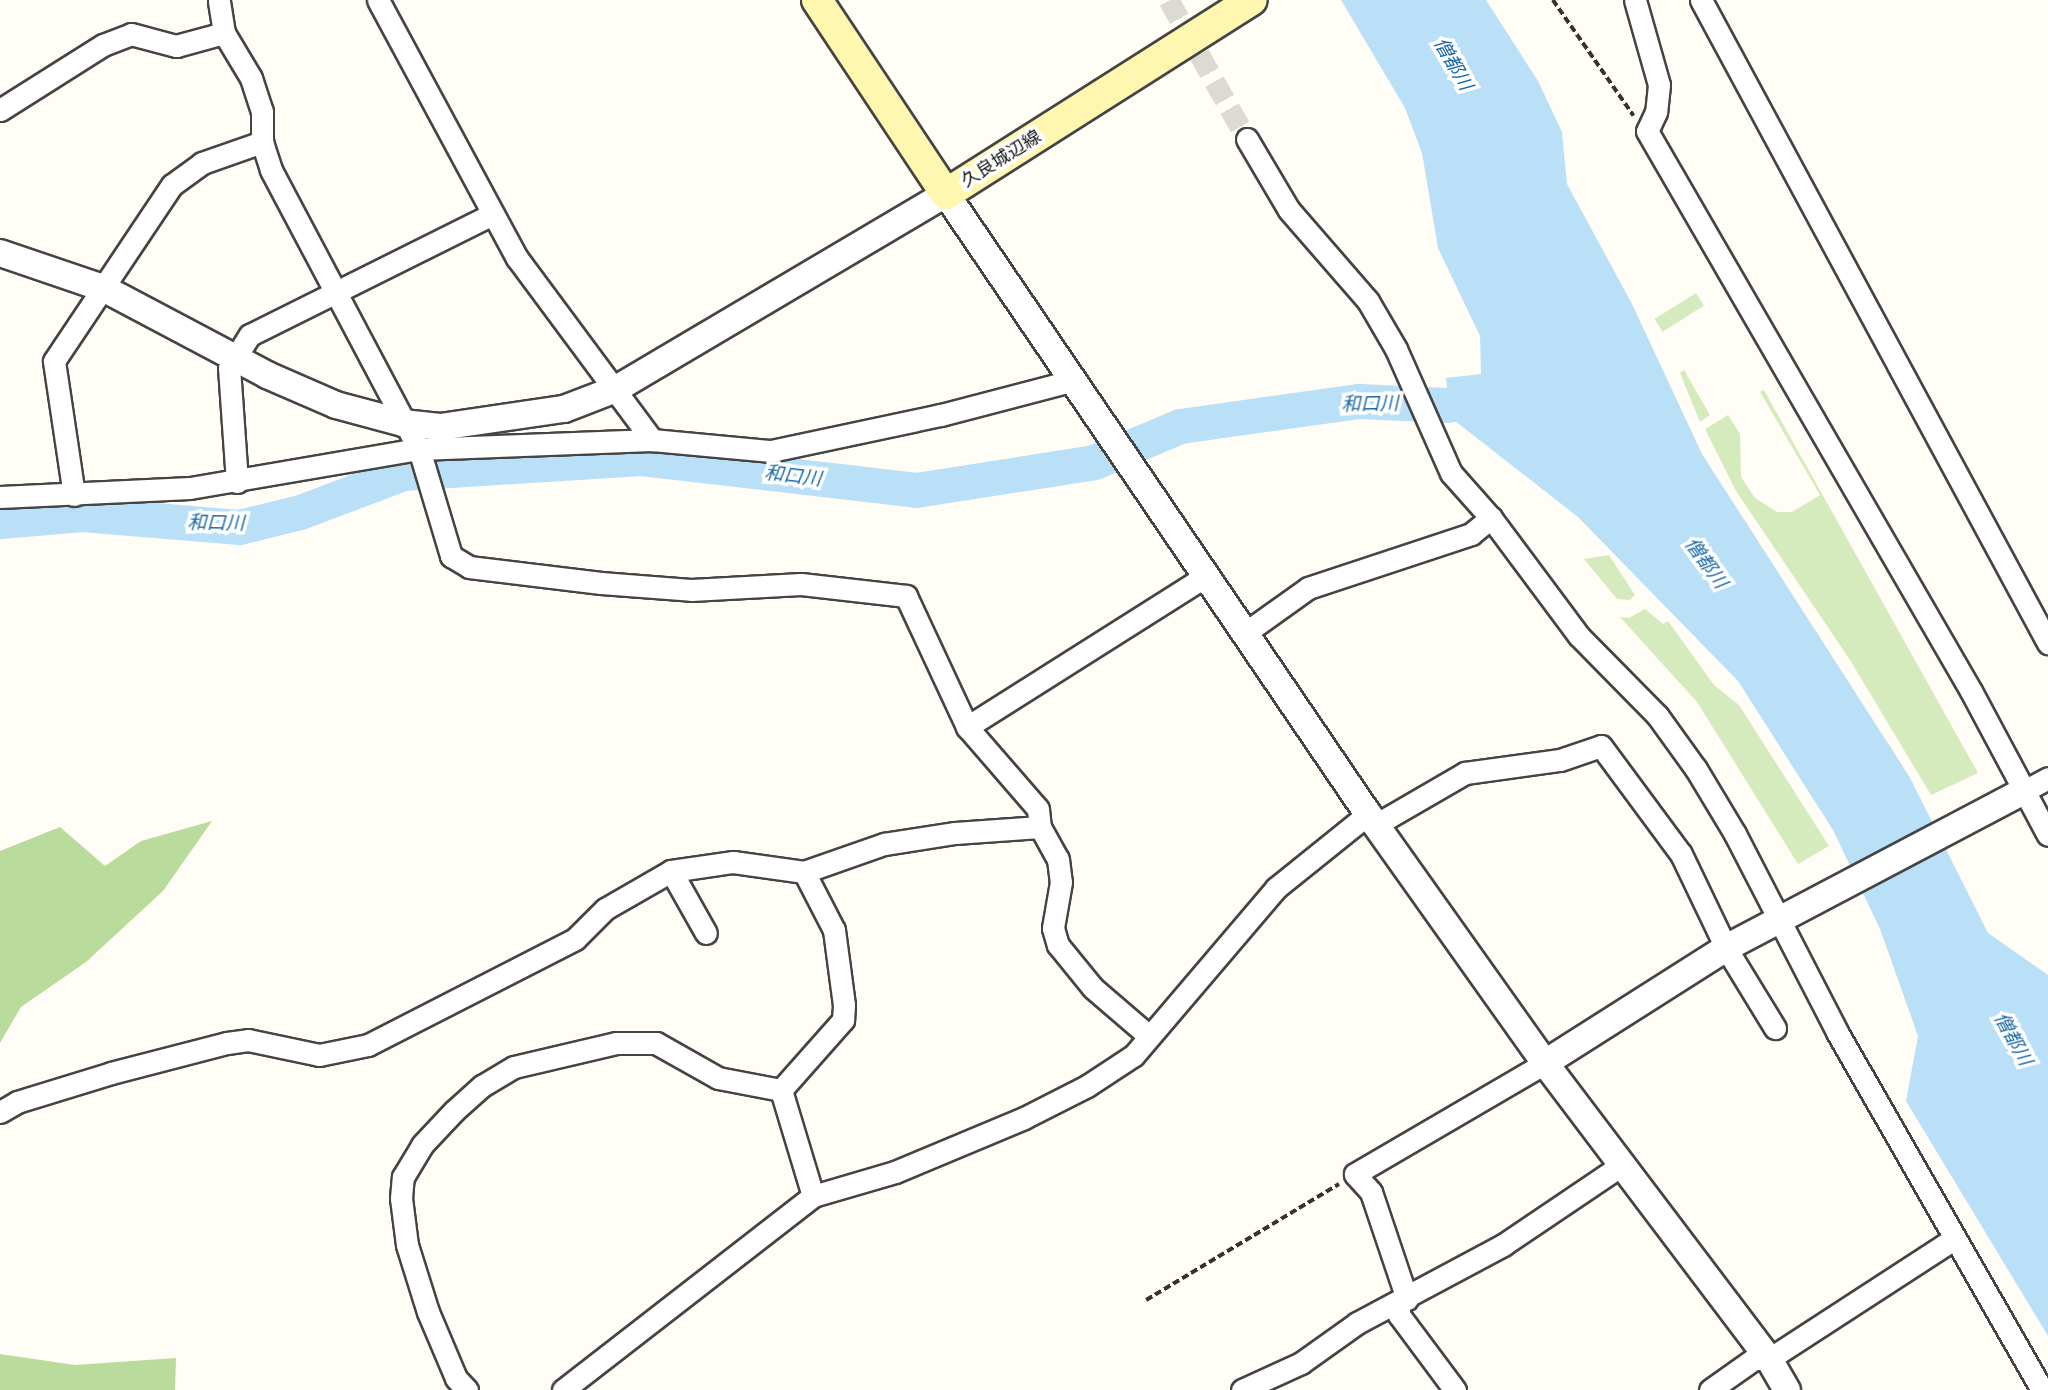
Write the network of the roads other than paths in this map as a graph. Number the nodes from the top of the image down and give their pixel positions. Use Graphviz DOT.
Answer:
graph roads {
  1 [pos="219,0"];
  2 [pos="378,0"];
  3 [pos="817,0"];
  4 [pos="1252,0"];
  5 [pos="1635,0"];
  6 [pos="1701,0"];
  7 [pos="224,33"];
  8 [pos="0,110"];
  9 [pos="1247,139"];
  10 [pos="262,142"];
  11 [pos="946,194"];
  12 [pos="493,214"];
  13 [pos="0,253"];
  14 [pos="103,288"];
  15 [pos="335,295"];
  16 [pos="235,357"];
  17 [pos="1073,380"];
  18 [pos="616,389"];
  19 [pos="403,423"];
  20 [pos="652,440"];
  21 [pos="420,455"];
  22 [pos="237,482"];
  23 [pos="74,495"];
  24 [pos="0,497"];
  25 [pos="1492,518"];
  26 [pos="1206,576"];
  27 [pos="1245,633"];
  28 [pos="2048,643"];
  29 [pos="967,727"];
  30 [pos="2048,778"];
  31 [pos="2019,794"];
  32 [pos="1373,819"];
  33 [pos="1040,827"];
  34 [pos="2048,835"];
  35 [pos="671,871"];
  36 [pos="804,872"];
  37 [pos="1783,920"];
  38 [pos="706,933"];
  39 [pos="1726,948"];
  40 [pos="1775,1028"];
  41 [pos="1149,1036"];
  42 [pos="1545,1063"];
  43 [pos="781,1090"];
  44 [pos="0,1112"];
  45 [pos="1623,1164"];
  46 [pos="813,1196"];
  47 [pos="1954,1239"];
  48 [pos="1403,1302"];
  49 [pos="1769,1359"];
  50 [pos="467,1390"];
  51 [pos="563,1390"];
  52 [pos="1242,1390"];
  53 [pos="1455,1390"];
  54 [pos="1710,1390"];
  55 [pos="1787,1390"];
  56 [pos="2042,1390"];
  1 -- 7 [label="street"];
  2 -- 12 [label="street"];
  3 -- 11 [label="main road, 久良城辺線"];
  4 -- 11 [label="main road, 久良城辺線"];
  5 -- 31 [label="street"];
  6 -- 28 [label="street"];
  7 -- 8 [label="street"];
  7 -- 10 [label="street"];
  9 -- 25 [label="street"];
  10 -- 14 [label="street"];
  10 -- 15 [label="street"];
  11 -- 17 [label="street"];
  11 -- 18 [label="street"];
  12 -- 15 [label="street"];
  12 -- 18 [label="street"];
  13 -- 14 [label="street"];
  14 -- 16 [label="street"];
  14 -- 23 [label="street"];
  15 -- 16 [label="street"];
  15 -- 19 [label="street"];
  16 -- 19 [label="street"];
  16 -- 22 [label="street"];
  17 -- 20 [label="street"];
  17 -- 26 [label="street"];
  18 -- 19 [label="street"];
  18 -- 20 [label="street"];
  19 -- 21 [label="street"];
  20 -- 21 [label="street"];
  21 -- 22 [label="street"];
  21 -- 29 [label="street"];
  22 -- 23 [label="street"];
  23 -- 24 [label="street"];
  25 -- 27 [label="street"];
  25 -- 37 [label="street"];
  26 -- 27 [label="street"];
  26 -- 29 [label="street"];
  27 -- 32 [label="street"];
  29 -- 33 [label="street"];
  30 -- 31 [label="street"];
  31 -- 34 [label="street"];
  31 -- 37 [label="street"];
  32 -- 39 [label="street"];
  32 -- 41 [label="street"];
  32 -- 42 [label="street"];
  33 -- 36 [label="street"];
  33 -- 41 [label="street"];
  35 -- 36 [label="street"];
  35 -- 38 [label="street"];
  35 -- 44 [label="street"];
  36 -- 43 [label="street"];
  37 -- 39 [label="street"];
  37 -- 47 [label="street"];
  39 -- 40 [label="street"];
  39 -- 42 [label="street"];
  41 -- 46 [label="street"];
  42 -- 45 [label="street"];
  42 -- 48 [label="street"];
  43 -- 46 [label="street"];
  43 -- 50 [label="street"];
  45 -- 48 [label="street"];
  45 -- 49 [label="street"];
  46 -- 51 [label="street"];
  47 -- 49 [label="street"];
  47 -- 56 [label="street"];
  48 -- 52 [label="street"];
  48 -- 53 [label="street"];
  49 -- 54 [label="street"];
  49 -- 55 [label="street"];
}
